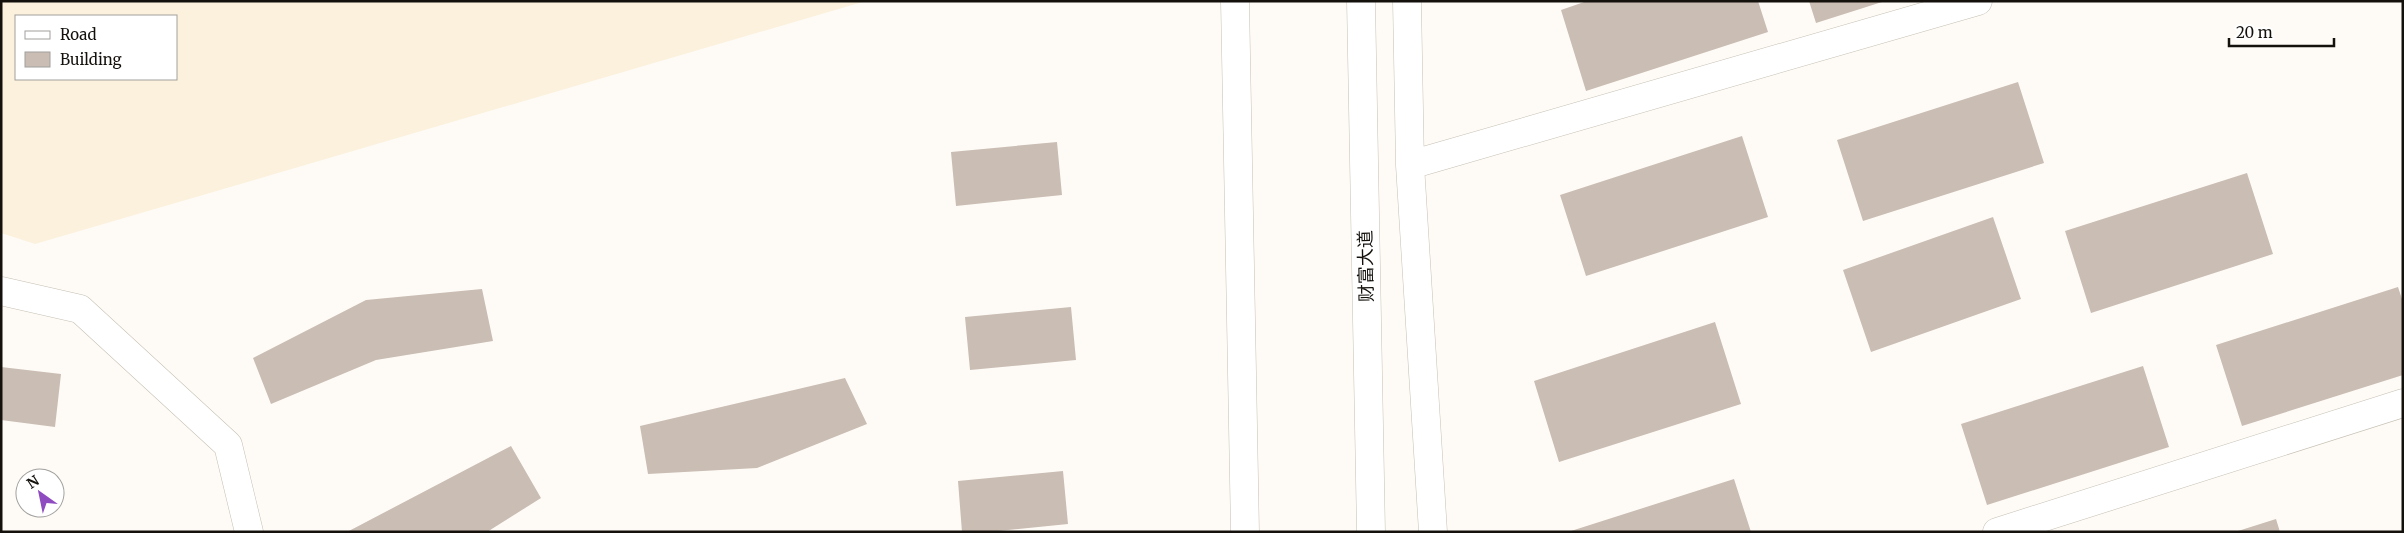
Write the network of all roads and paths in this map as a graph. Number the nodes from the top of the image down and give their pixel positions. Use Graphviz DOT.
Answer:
graph roads {
  1 [pos="1235,1"];
  2 [pos="1361,1"];
  3 [pos="1408,1"];
  4 [pos="1978,1"];
  5 [pos="1410,165"];
  6 [pos="1,291"];
  7 [pos="2403,403"];
  8 [pos="248,532"];
  9 [pos="1245,532"];
  10 [pos="1371,532"];
  11 [pos="1433,532"];
  12 [pos="1997,532"];
  1 -- 9 [label="street"];
  2 -- 10 [label="street, 财富大道"];
  3 -- 5 [label="street"];
  4 -- 5 [label="street"];
  5 -- 11 [label="street"];
  6 -- 8 [label="street"];
  7 -- 12 [label="street"];
}
